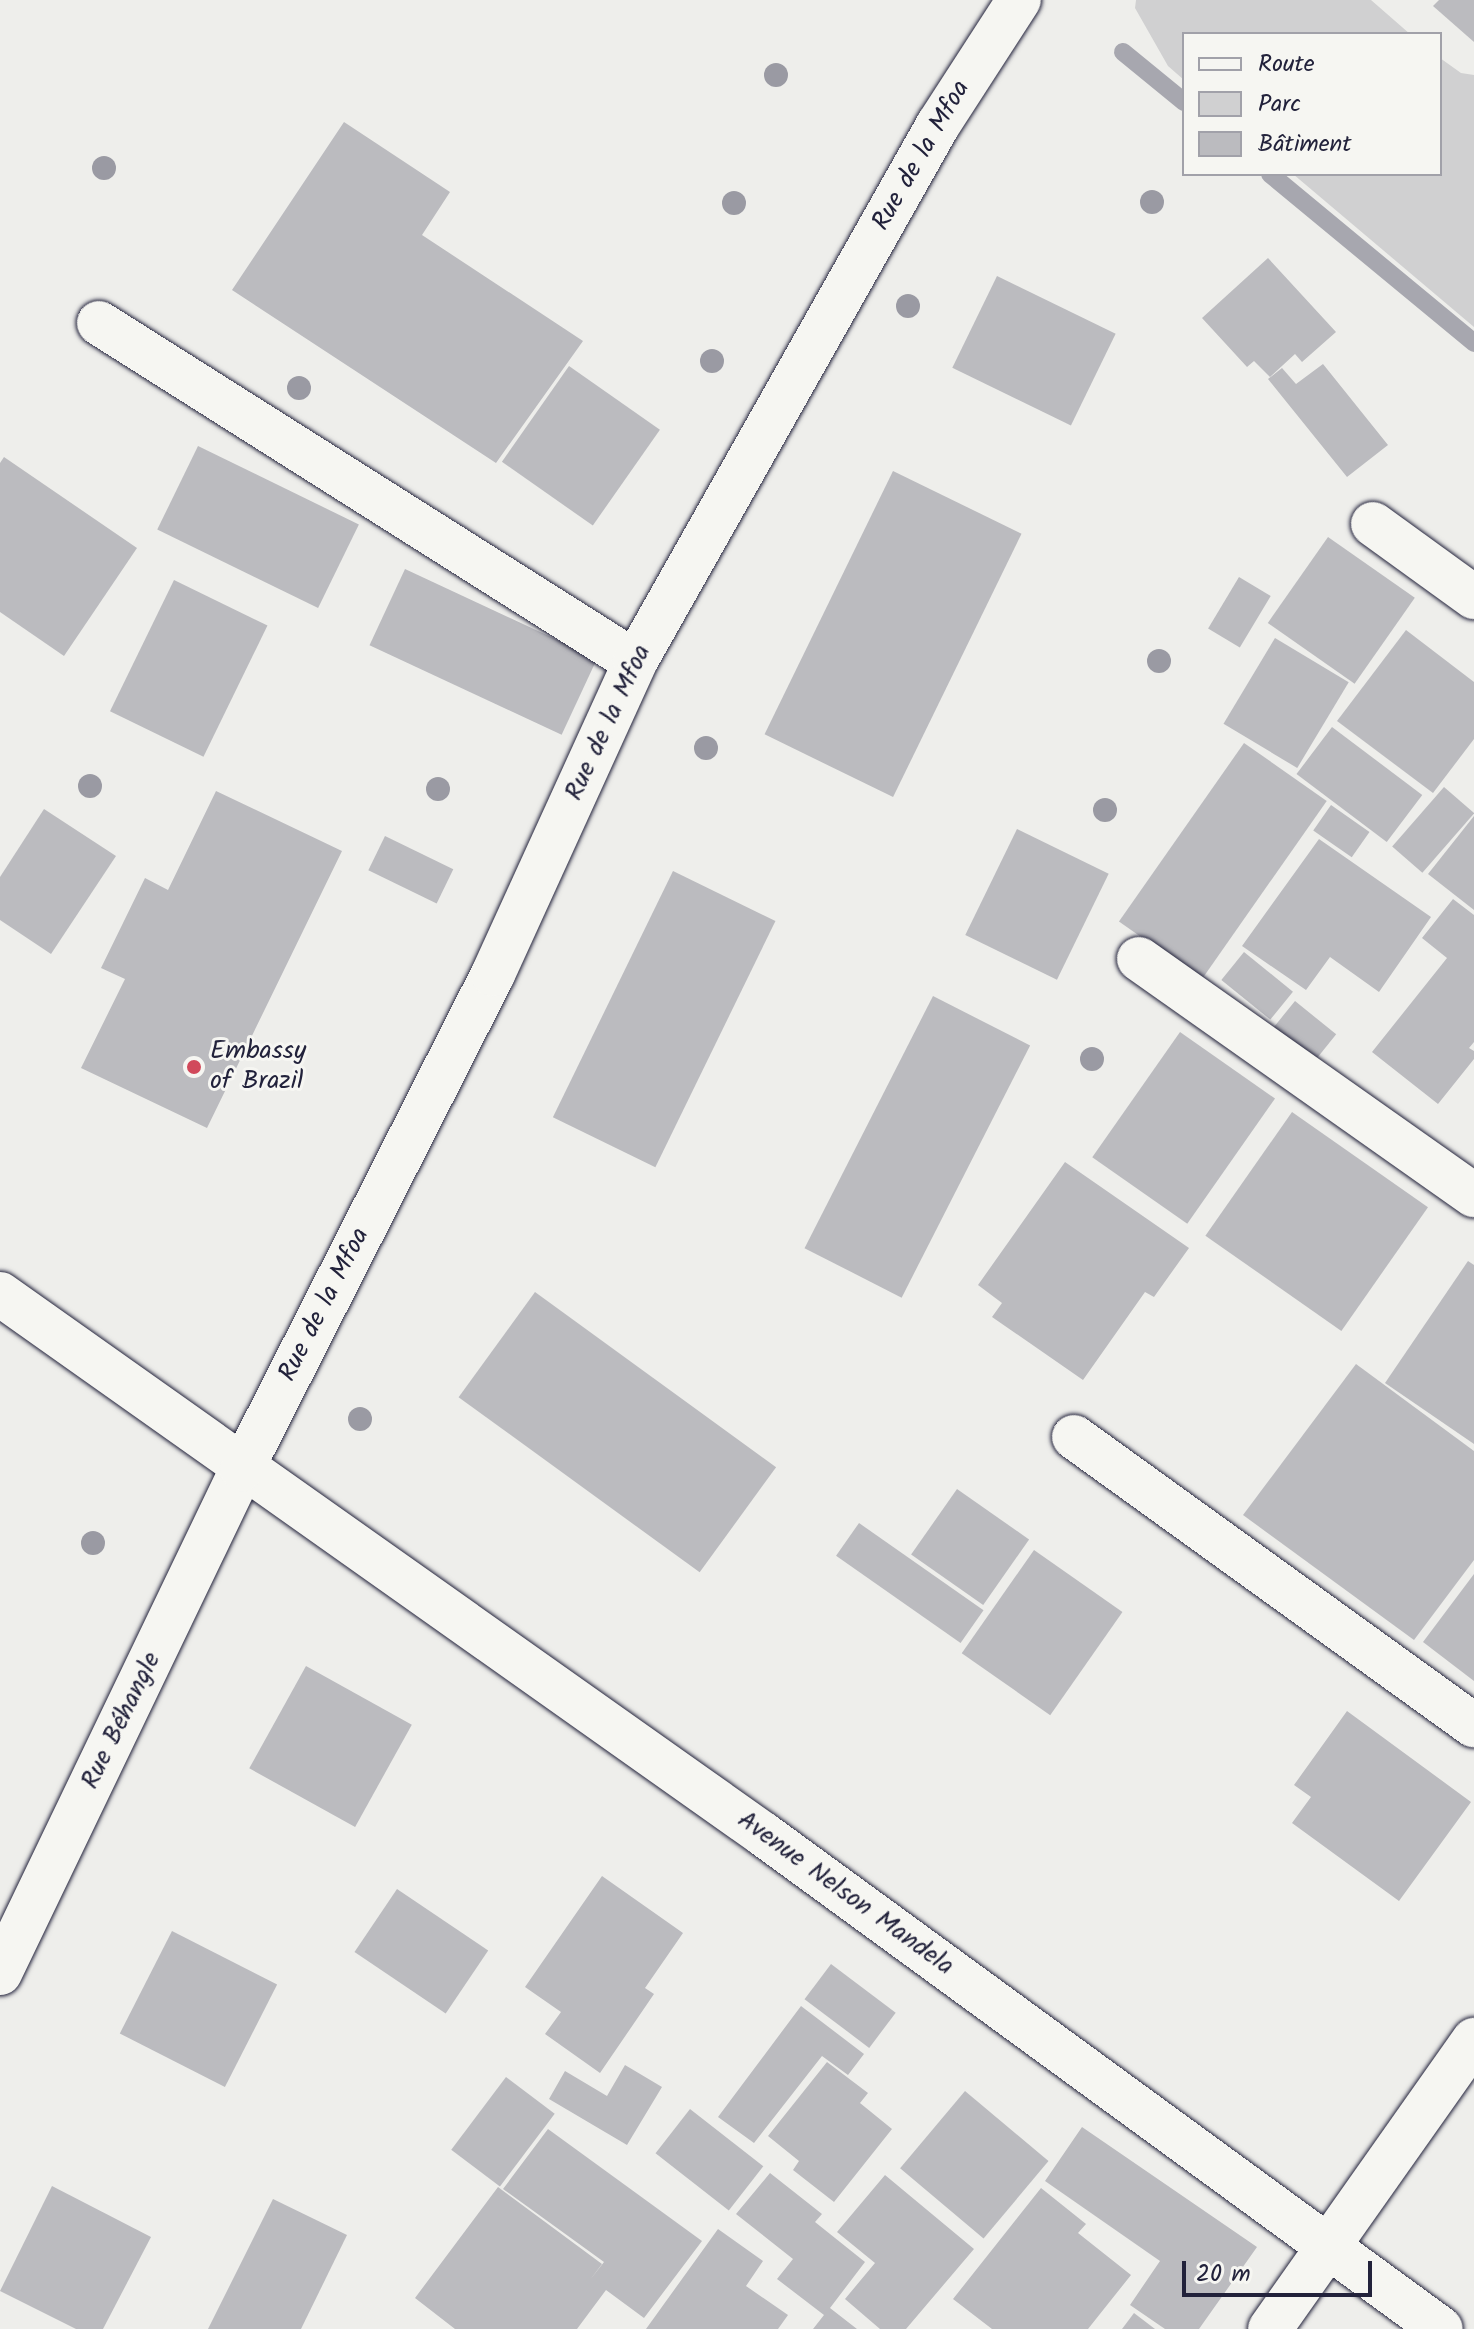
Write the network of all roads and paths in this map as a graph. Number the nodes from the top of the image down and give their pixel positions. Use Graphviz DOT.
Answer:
graph roads {
  1 [pos="1019,0"];
  2 [pos="99,323"];
  3 [pos="1373,524"];
  4 [pos="1474,597"];
  5 [pos="635,662"];
  6 [pos="1139,959"];
  7 [pos="1474,1195"];
  8 [pos="0,1294"];
  9 [pos="1074,1437"];
  10 [pos="242,1469"];
  11 [pos="1474,1725"];
  12 [pos="0,1973"];
  13 [pos="1474,2040"];
  14 [pos="1329,2247"];
  15 [pos="1270,2329"];
  16 [pos="1441,2329"];
  1 -- 5 [label="street, Rue de la Mfoa"];
  2 -- 5 [label="street"];
  3 -- 4 [label="street"];
  5 -- 10 [label="street, Rue de la Mfoa"];
  6 -- 7 [label="street"];
  8 -- 10 [label="street, Avenue Nelson Mandela"];
  9 -- 11 [label="street"];
  10 -- 12 [label="street, Rue Béhangle"];
  10 -- 14 [label="street, Avenue Nelson Mandela"];
  13 -- 14 [label="street"];
  14 -- 15 [label="street"];
  14 -- 16 [label="street, Avenue Nelson Mandela"];
}
